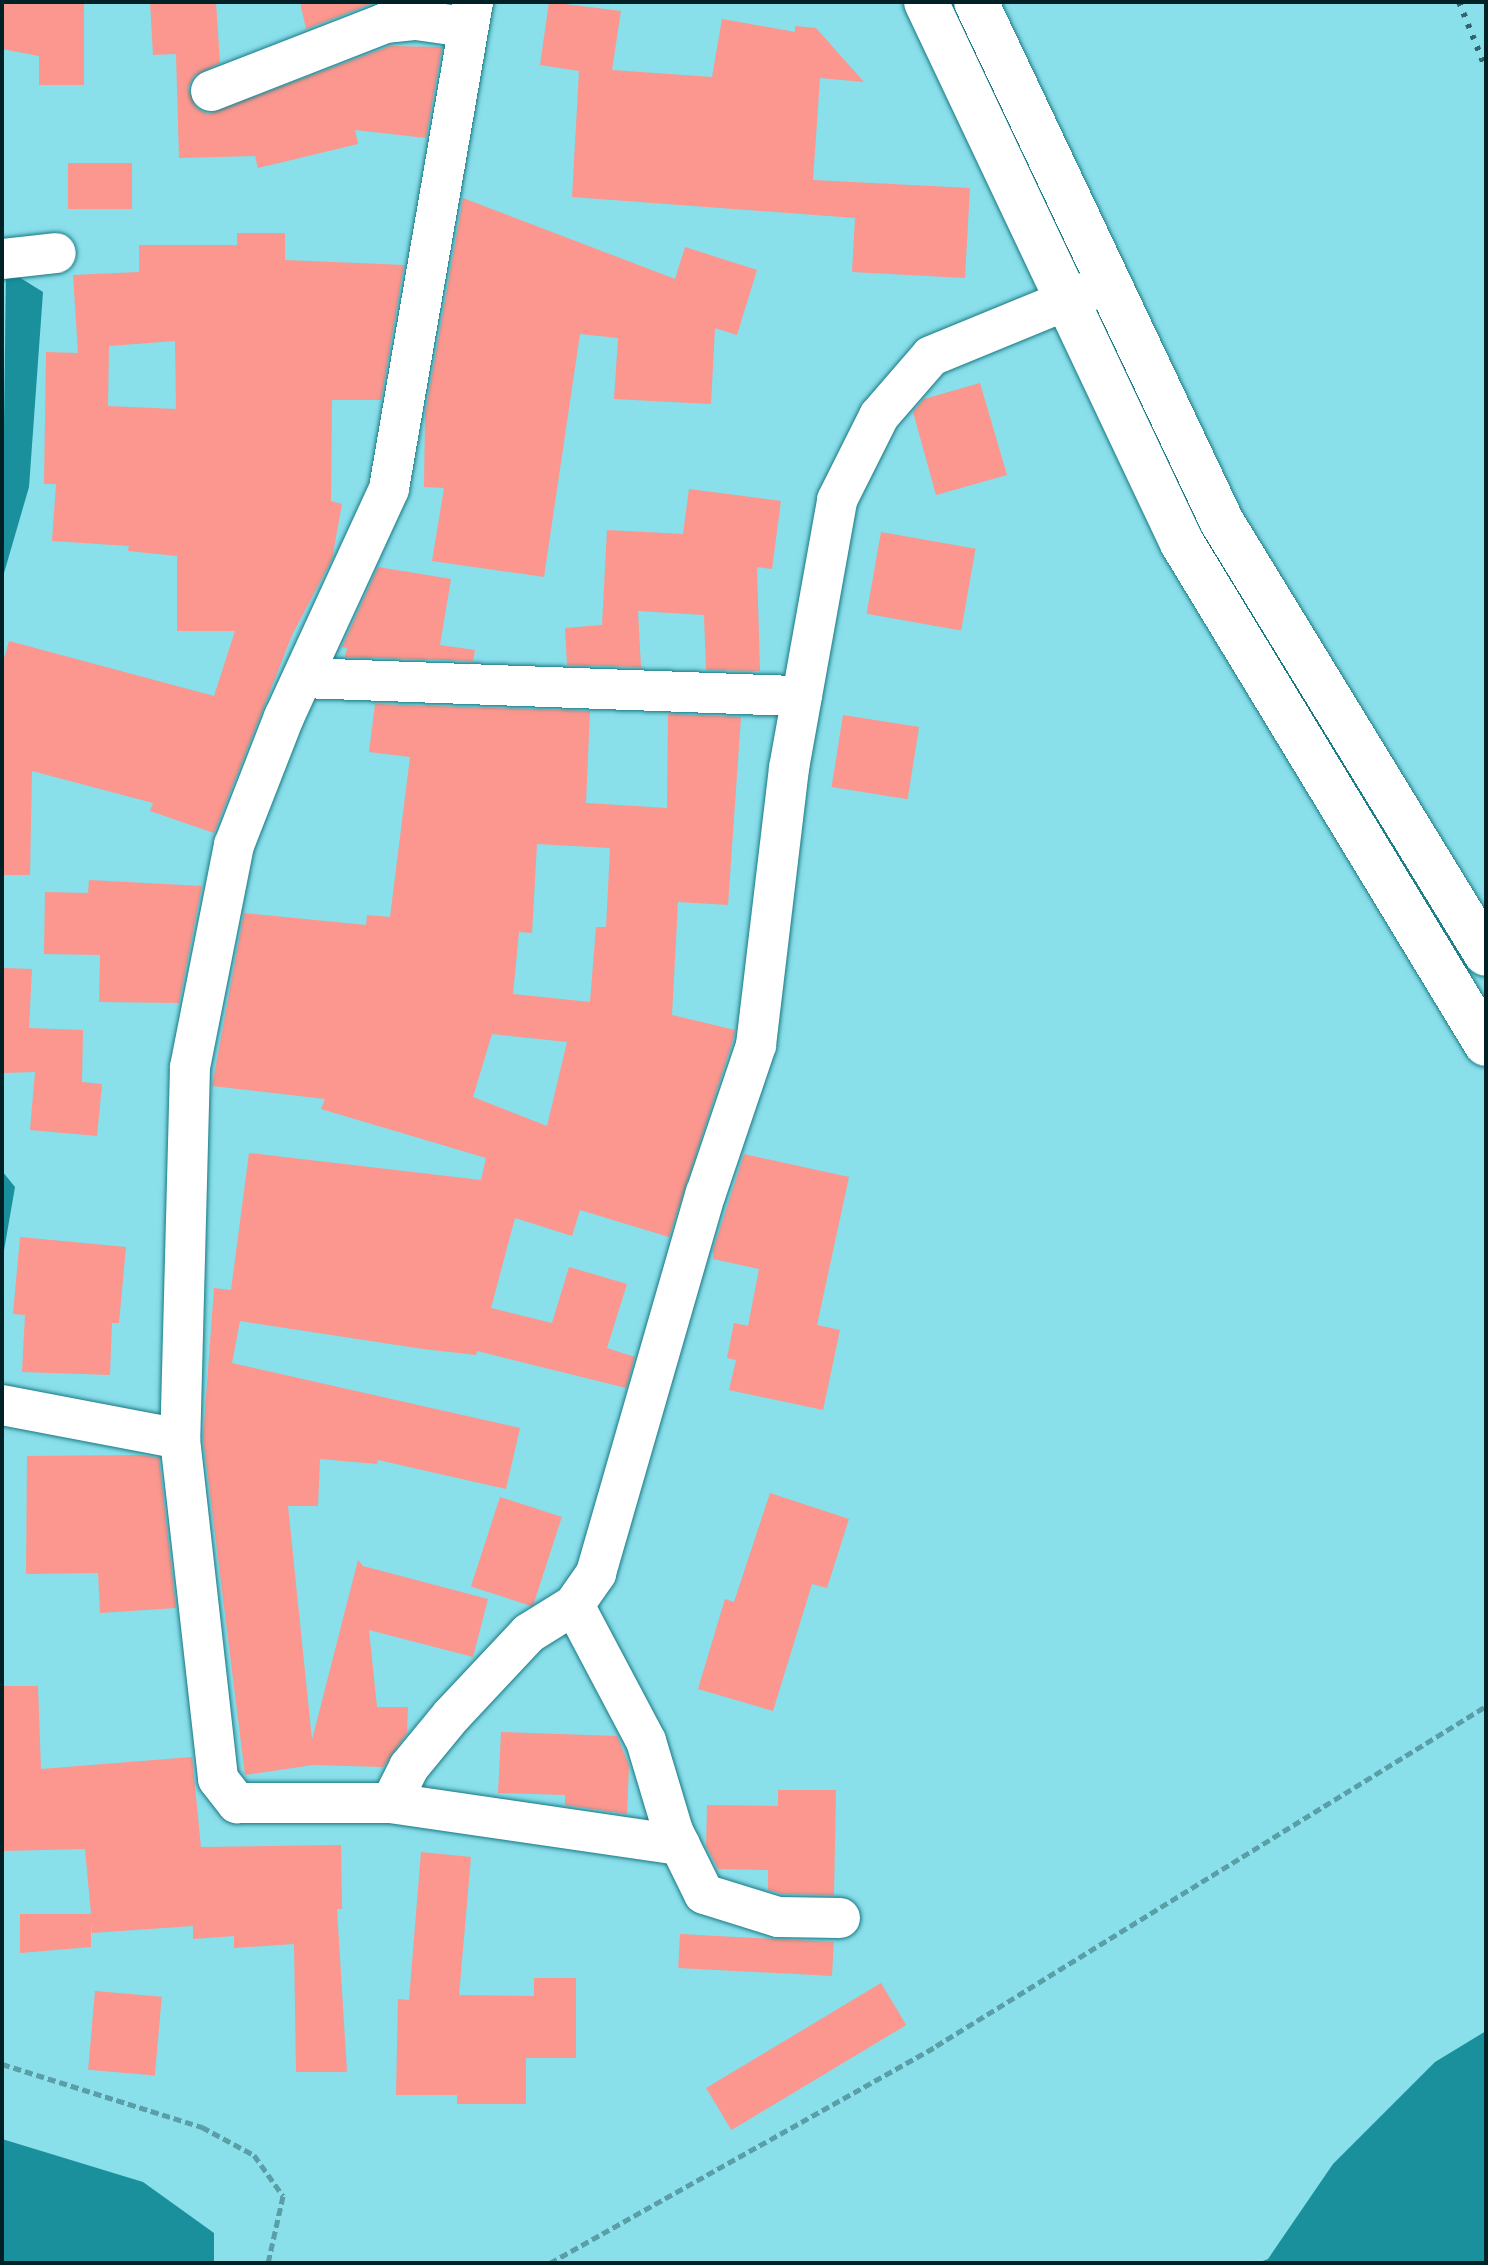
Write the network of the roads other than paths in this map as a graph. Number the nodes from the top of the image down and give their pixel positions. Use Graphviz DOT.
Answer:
graph roads {
  1 [pos="926,2"];
  2 [pos="976,2"];
  3 [pos="469,15"];
  4 [pos="211,91"];
  5 [pos="56,253"];
  6 [pos="2,259"];
  7 [pos="1109,283"];
  8 [pos="1067,300"];
  9 [pos="303,678"];
  10 [pos="802,696"];
  11 [pos="1486,954"];
  12 [pos="1486,1044"];
  13 [pos="2,1405"];
  14 [pos="180,1439"];
  15 [pos="574,1605"];
  16 [pos="391,1803"];
  17 [pos="680,1845"];
  18 [pos="840,1918"];
  1 -- 8 [label="highway"];
  2 -- 7 [label="highway"];
  3 -- 4 [label="street"];
  3 -- 9 [label="street"];
  5 -- 6 [label="street"];
  7 -- 8 [label="street"];
  7 -- 11 [label="highway"];
  8 -- 10 [label="street"];
  8 -- 12 [label="highway"];
  9 -- 10 [label="street"];
  9 -- 14 [label="street"];
  10 -- 15 [label="street"];
  13 -- 14 [label="street"];
  14 -- 16 [label="street"];
  15 -- 16 [label="street"];
  15 -- 17 [label="street"];
  16 -- 17 [label="street"];
  17 -- 18 [label="street"];
}
